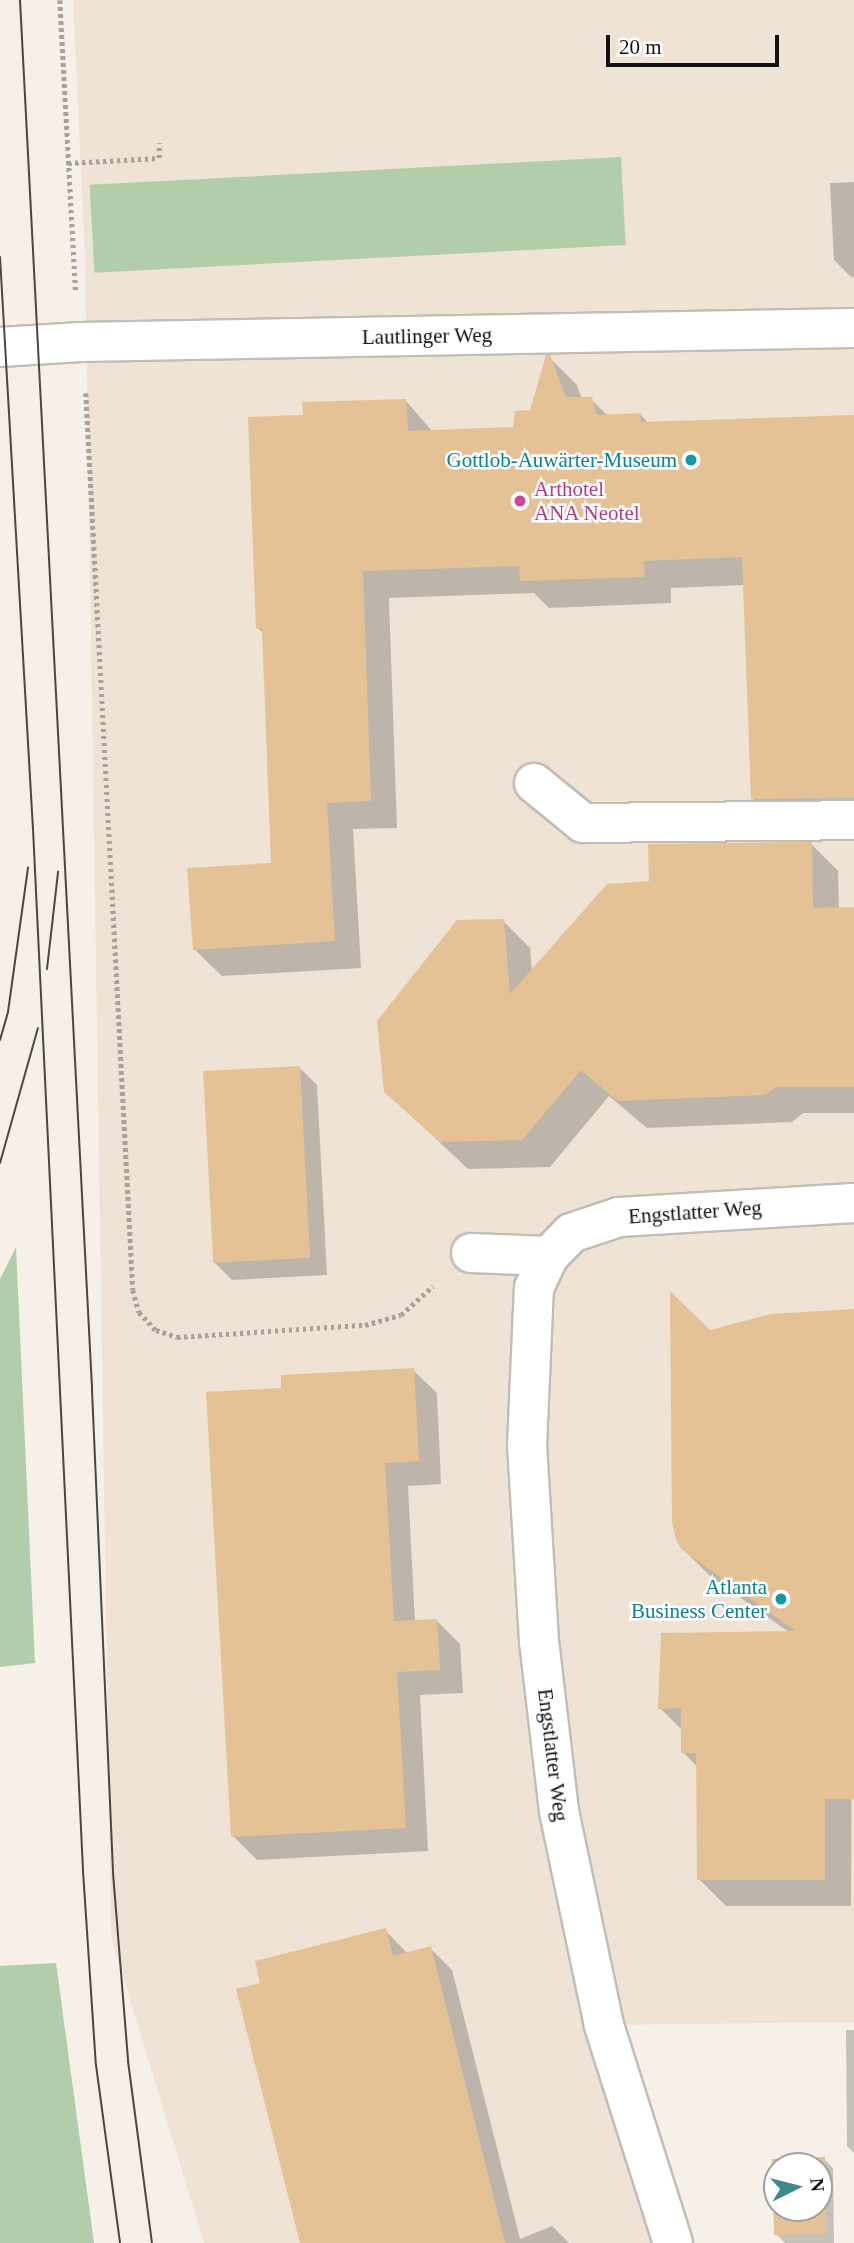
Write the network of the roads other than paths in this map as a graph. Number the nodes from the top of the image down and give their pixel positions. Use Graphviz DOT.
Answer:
graph roads {
  1 [pos="854,328"];
  2 [pos="0,347"];
  3 [pos="534,783"];
  4 [pos="854,820"];
  5 [pos="854,1203"];
  6 [pos="471,1253"];
  7 [pos="549,1256"];
  8 [pos="673,2243"];
  1 -- 2 [label="street, Lautlinger Weg"];
  3 -- 4 [label="street"];
  5 -- 7 [label="street, Engstlatter Weg"];
  6 -- 7 [label="street"];
  7 -- 8 [label="street, Engstlatter Weg"];
}
